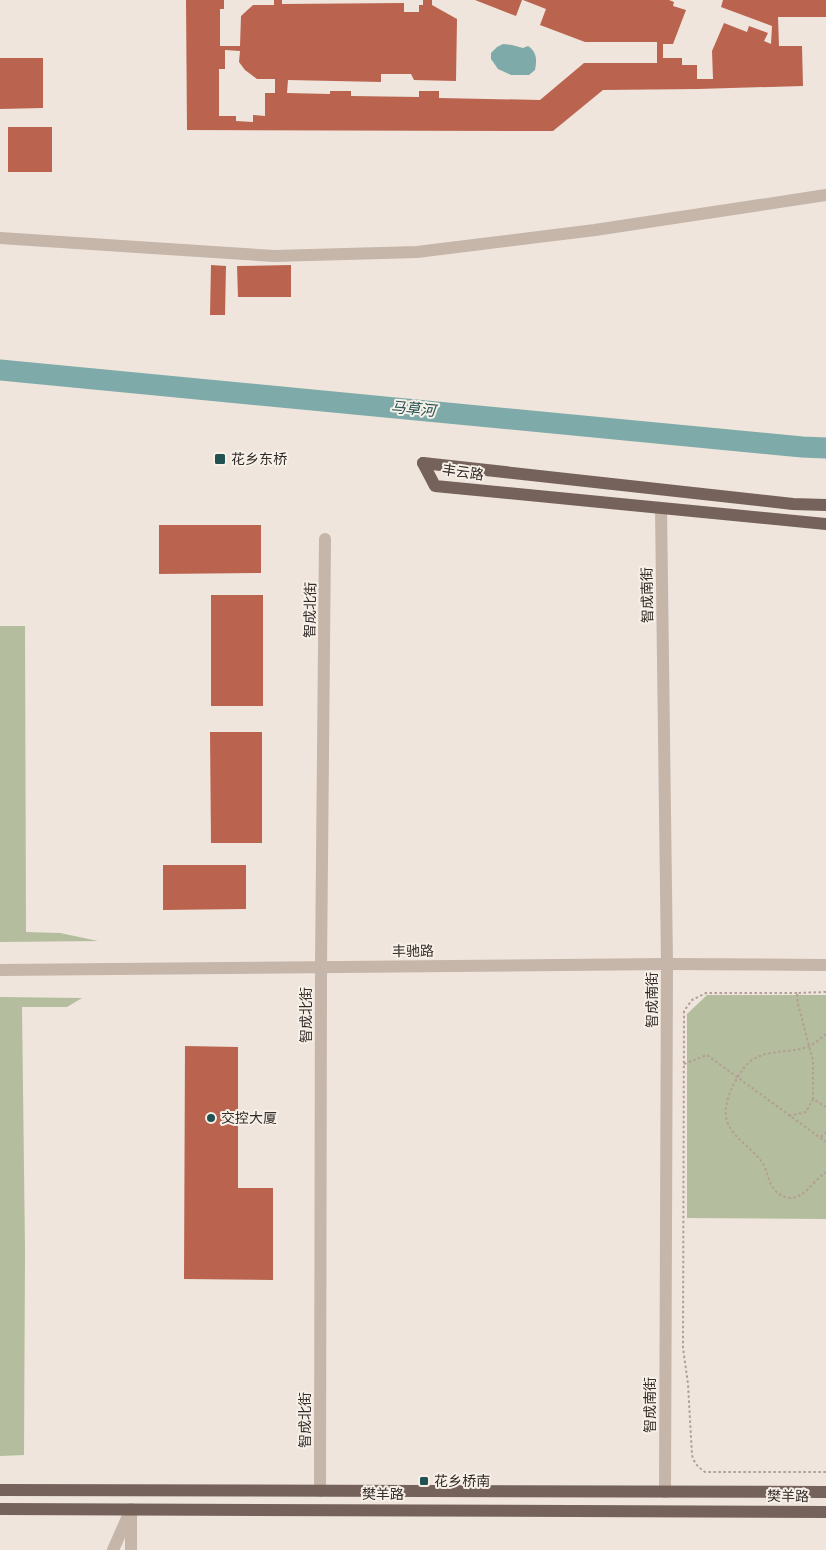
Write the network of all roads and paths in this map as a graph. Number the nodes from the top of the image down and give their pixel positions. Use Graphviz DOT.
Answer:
graph roads {
  1 [pos="826,195"];
  2 [pos="0,238"];
  3 [pos="826,505"];
  4 [pos="661,508"];
  5 [pos="826,524"];
  6 [pos="325,539"];
  7 [pos="667,964"];
  8 [pos="826,965"];
  9 [pos="321,967"];
  10 [pos="0,970"];
  11 [pos="826,992"];
  12 [pos="797,993"];
  13 [pos="826,1034"];
  14 [pos="810,1046"];
  15 [pos="684,1064"];
  16 [pos="738,1078"];
  17 [pos="813,1099"];
  18 [pos="826,1107"];
  19 [pos="789,1116"];
  20 [pos="826,1132"];
  21 [pos="820,1138"];
  22 [pos="826,1142"];
  23 [pos="826,1172"];
  24 [pos="826,1472"];
  25 [pos="0,1490"];
  26 [pos="320,1491"];
  27 [pos="665,1492"];
  28 [pos="826,1492"];
  29 [pos="131,1508"];
  30 [pos="0,1509"];
  31 [pos="826,1512"];
  32 [pos="113,1550"];
  33 [pos="131,1550"];
  1 -- 2 [label="street"];
  3 -- 4 [label="main road, 丰云路"];
  4 -- 5 [label="main road, 丰云路"];
  4 -- 7 [label="street, 智成南街"];
  6 -- 9 [label="street, 智成北街"];
  7 -- 8 [label="street, 丰驰路"];
  7 -- 9 [label="street, 丰驰路"];
  7 -- 27 [label="street, 智成南街"];
  9 -- 10 [label="street, 丰驰路"];
  9 -- 26 [label="street, 智成北街"];
  11 -- 12 [label="path"];
  12 -- 14 [label="path"];
  12 -- 15 [label="path"];
  13 -- 14 [label="path"];
  14 -- 16 [label="path"];
  14 -- 17 [label="path"];
  15 -- 16 [label="path"];
  15 -- 24 [label="path"];
  16 -- 19 [label="path"];
  16 -- 23 [label="path"];
  17 -- 18 [label="path"];
  17 -- 19 [label="path"];
  19 -- 21 [label="path"];
  20 -- 21 [label="path"];
  21 -- 22 [label="path"];
  25 -- 26 [label="main road, 樊羊路"];
  26 -- 27 [label="main road, 樊羊路"];
  27 -- 28 [label="main road, 樊羊路"];
  29 -- 30 [label="main road, 樊羊路"];
  29 -- 31 [label="main road, 樊羊路"];
  29 -- 32 [label="street"];
  29 -- 33 [label="street"];
}
